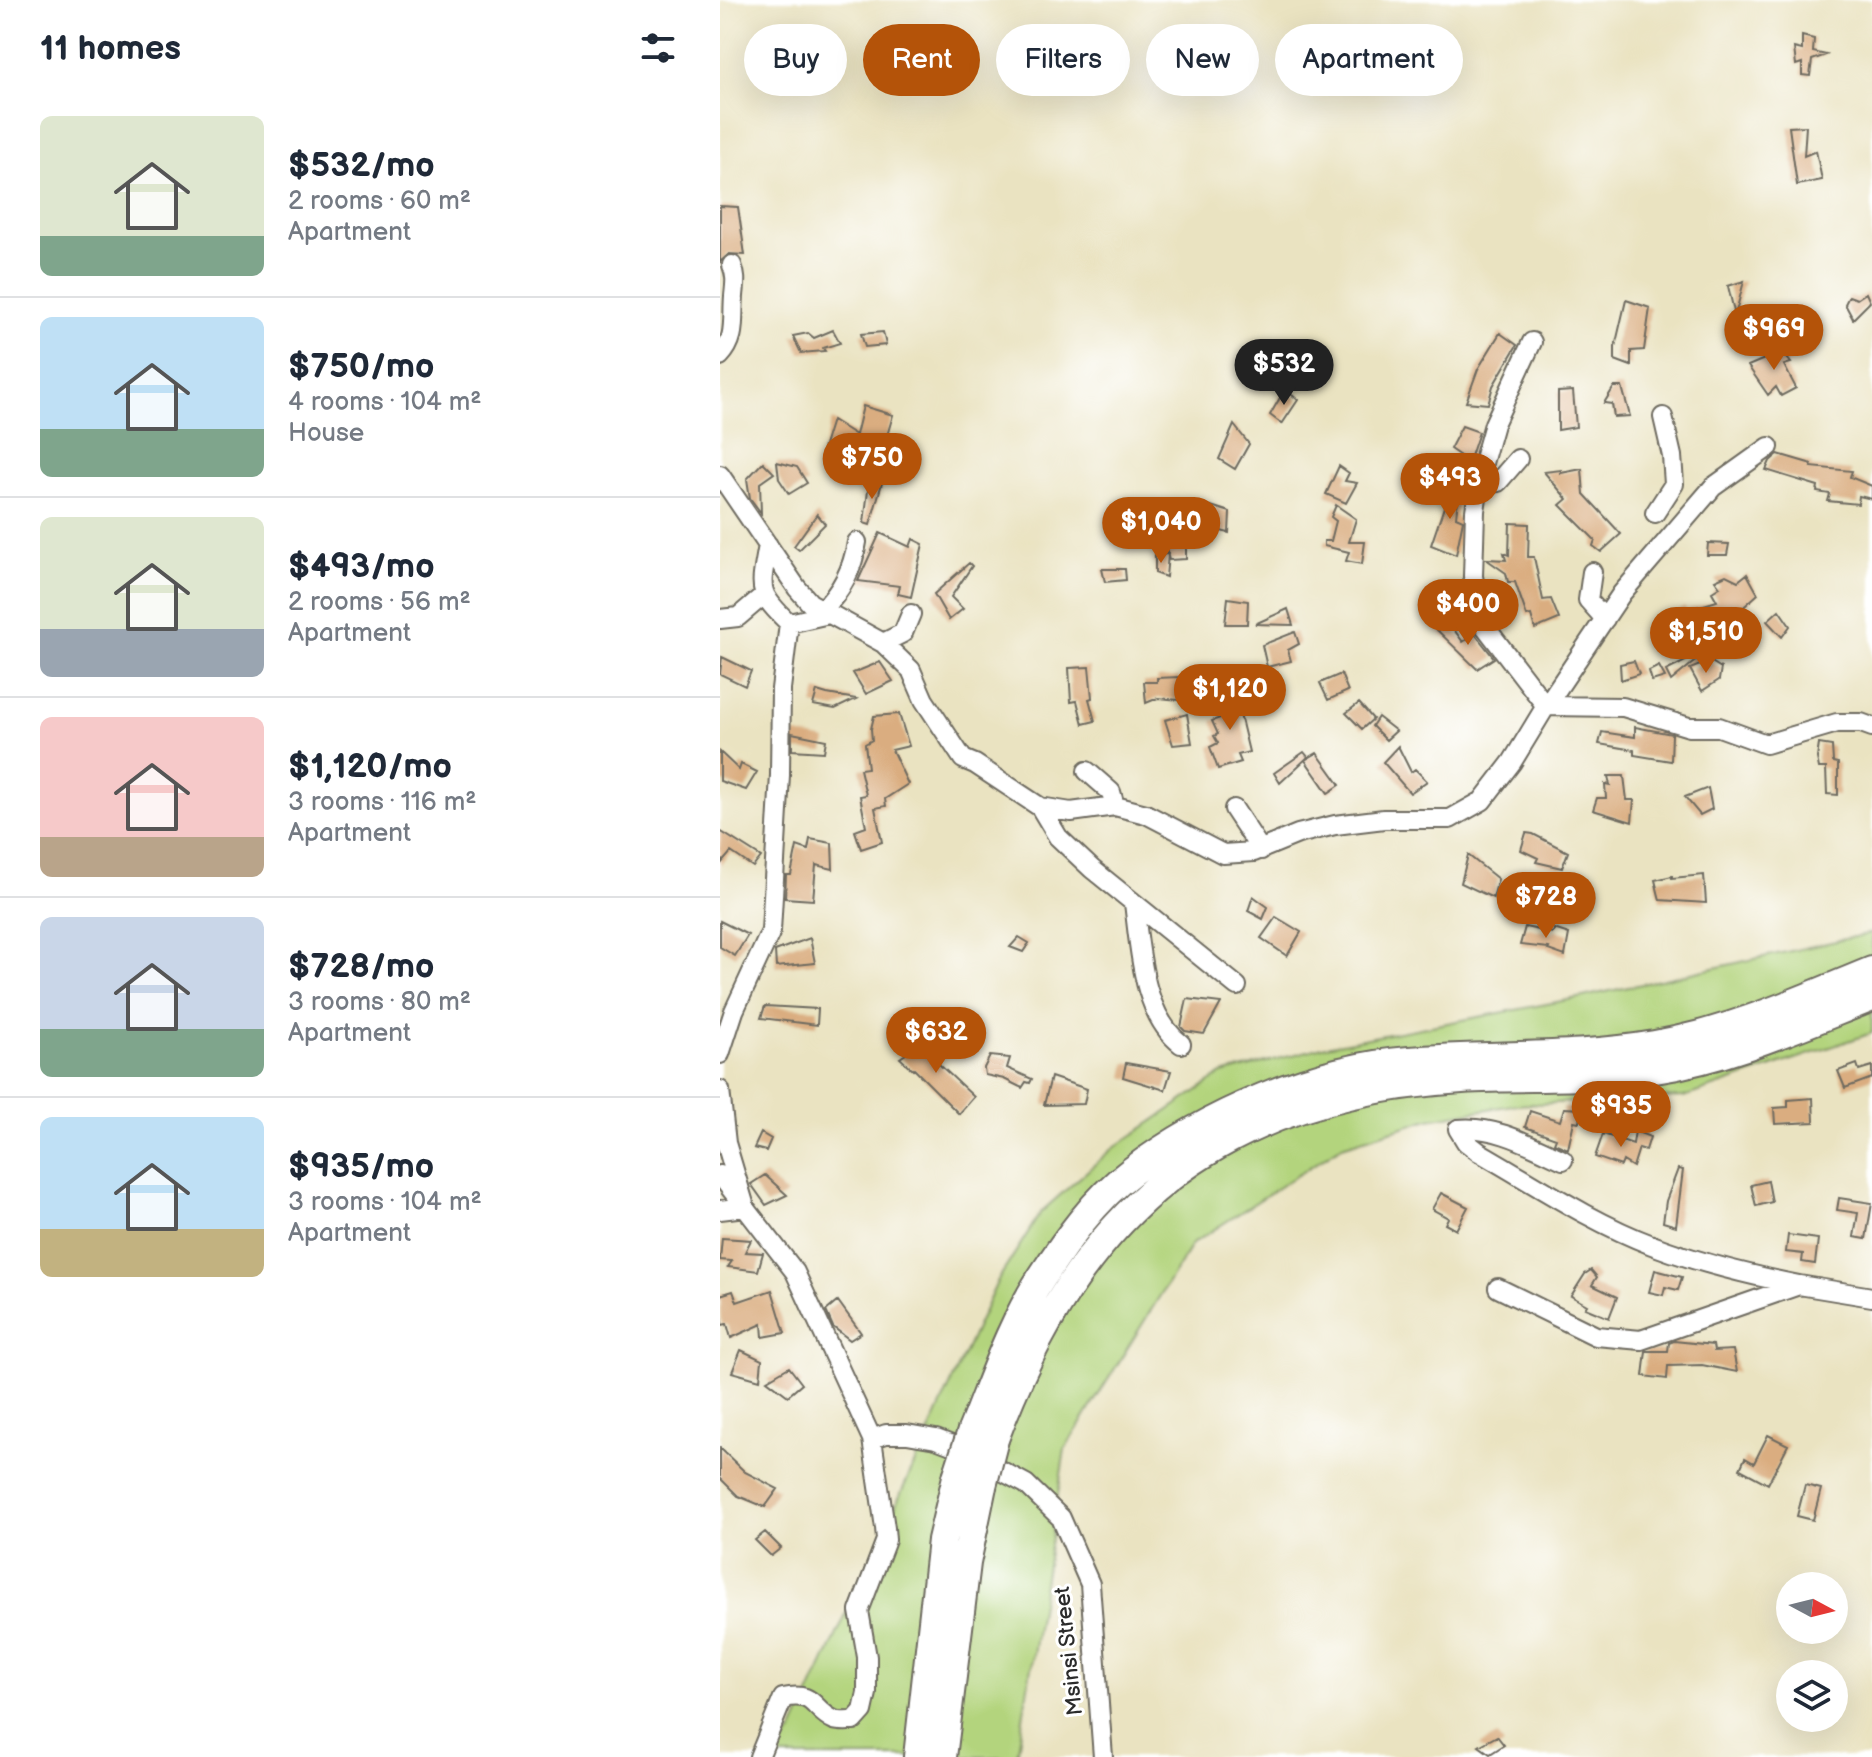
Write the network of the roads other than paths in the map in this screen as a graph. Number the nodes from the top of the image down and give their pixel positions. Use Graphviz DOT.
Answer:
graph roads {
  1 [pos="732,265"];
  2 [pos="1532,342"];
  3 [pos="721,358"];
  4 [pos="1663,417"];
  5 [pos="1769,447"];
  6 [pos="1518,459"];
  7 [pos="720,475"];
  8 [pos="1479,484"];
  9 [pos="1656,491"];
  10 [pos="1655,513"];
  11 [pos="857,542"];
  12 [pos="768,545"];
  13 [pos="1654,554"];
  14 [pos="1592,572"];
  15 [pos="765,594"];
  16 [pos="826,612"];
  17 [pos="911,614"];
  18 [pos="783,617"];
  19 [pos="729,618"];
  20 [pos="1605,619"];
  21 [pos="883,643"];
  22 [pos="1546,706"];
  23 [pos="1872,727"];
  24 [pos="1087,771"];
  25 [pos="1115,806"];
  26 [pos="1040,807"];
  27 [pos="1234,809"];
  28 [pos="1261,850"];
  29 [pos="1134,903"];
  30 [pos="1872,971"];
  31 [pos="1237,986"];
  32 [pos="1872,997"];
  33 [pos="1181,1044"];
  34 [pos="720,1054"];
  35 [pos="720,1090"];
  36 [pos="1563,1160"];
  37 [pos="720,1175"];
  38 [pos="745,1207"];
  39 [pos="720,1210"];
  40 [pos="1799,1285"];
  41 [pos="1498,1288"];
  42 [pos="1872,1297"];
  43 [pos="983,1435"];
  44 [pos="872,1439"];
  45 [pos="969,1482"];
  46 [pos="759,1757"];
  47 [pos="918,1757"];
  48 [pos="942,1757"];
  49 [pos="1103,1757"];
  1 -- 3 [label="street"];
  2 -- 8 [label="street"];
  4 -- 10 [label="street"];
  5 -- 13 [label="street"];
  6 -- 8 [label="street"];
  7 -- 12 [label="street"];
  8 -- 22 [label="street"];
  9 -- 10 [label="street"];
  10 -- 13 [label="street"];
  11 -- 16 [label="street"];
  12 -- 15 [label="street"];
  12 -- 16 [label="street"];
  13 -- 20 [label="street"];
  14 -- 20 [label="street"];
  15 -- 18 [label="street"];
  15 -- 19 [label="street"];
  16 -- 18 [label="street"];
  16 -- 21 [label="street"];
  17 -- 21 [label="street"];
  18 -- 19 [label="street"];
  18 -- 34 [label="street"];
  20 -- 22 [label="street"];
  21 -- 26 [label="street"];
  22 -- 23 [label="street"];
  22 -- 28 [label="street"];
  24 -- 25 [label="street"];
  25 -- 26 [label="street"];
  25 -- 28 [label="street"];
  26 -- 29 [label="street"];
  27 -- 28 [label="street"];
  29 -- 31 [label="street"];
  29 -- 33 [label="street"];
  30 -- 43 [label="highway"];
  32 -- 43 [label="highway"];
  35 -- 38 [label="street"];
  36 -- 40 [label="street"];
  37 -- 38 [label="street"];
  38 -- 39 [label="street"];
  38 -- 44 [label="street"];
  40 -- 41 [label="street"];
  40 -- 42 [label="street"];
  43 -- 45 [label="highway, bridge"];
  44 -- 46 [label="street"];
  44 -- 49 [label="street, Msinsi Street"];
  45 -- 47 [label="highway"];
  45 -- 48 [label="highway"];
}
